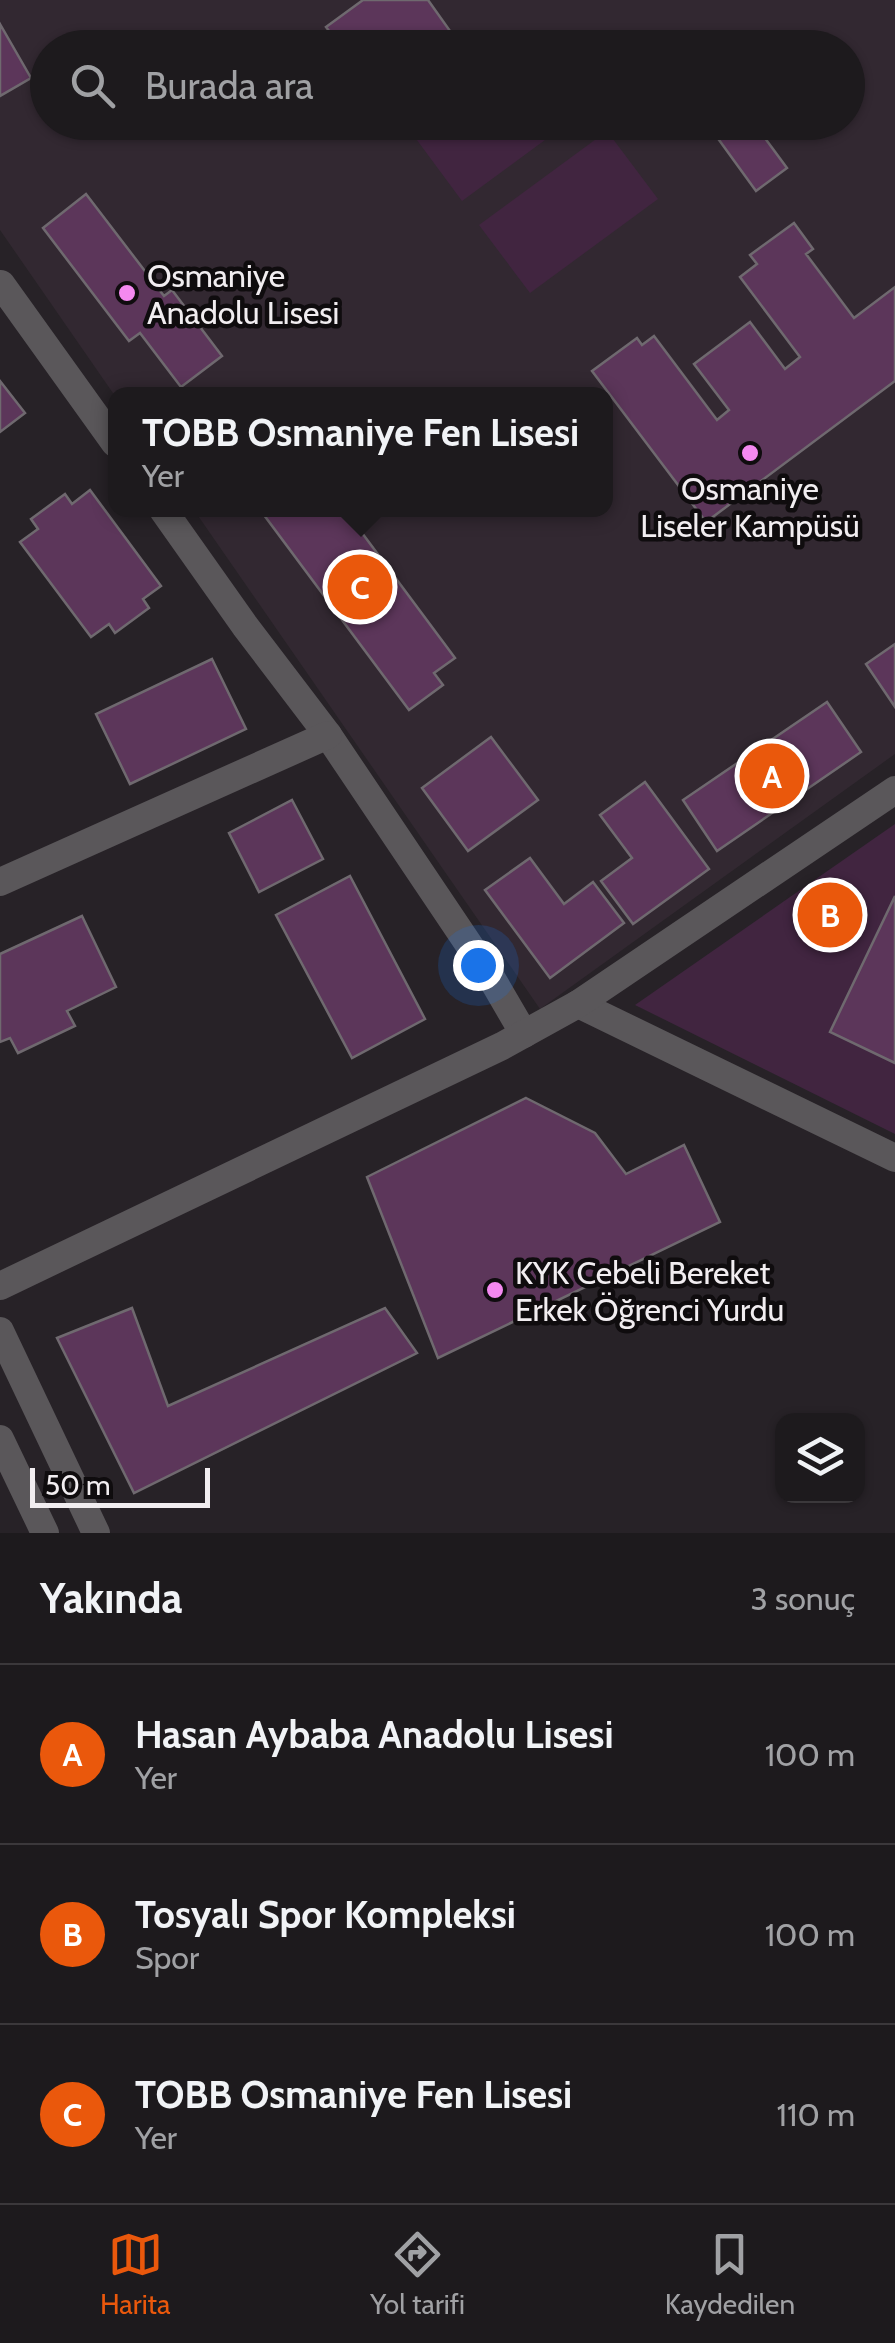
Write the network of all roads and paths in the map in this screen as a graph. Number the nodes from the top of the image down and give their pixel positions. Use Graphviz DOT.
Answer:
graph roads {
  1 [pos="0,284"];
  2 [pos="108,433"];
  3 [pos="168,517"];
  4 [pos="328,735"];
  5 [pos="895,790"];
  6 [pos="0,882"];
  7 [pos="578,1004"];
  8 [pos="524,1034"];
  9 [pos="895,1158"];
  10 [pos="0,1286"];
  11 [pos="0,1331"];
  12 [pos="0,1439"];
  13 [pos="45,1533"];
  14 [pos="96,1533"];
  1 -- 2 [label="street"];
  3 -- 4 [label="street"];
  4 -- 6 [label="street"];
  4 -- 8 [label="street"];
  5 -- 7 [label="street"];
  7 -- 8 [label="street"];
  7 -- 9 [label="street"];
  8 -- 10 [label="street"];
  11 -- 14 [label="street"];
  12 -- 13 [label="street"];
}
